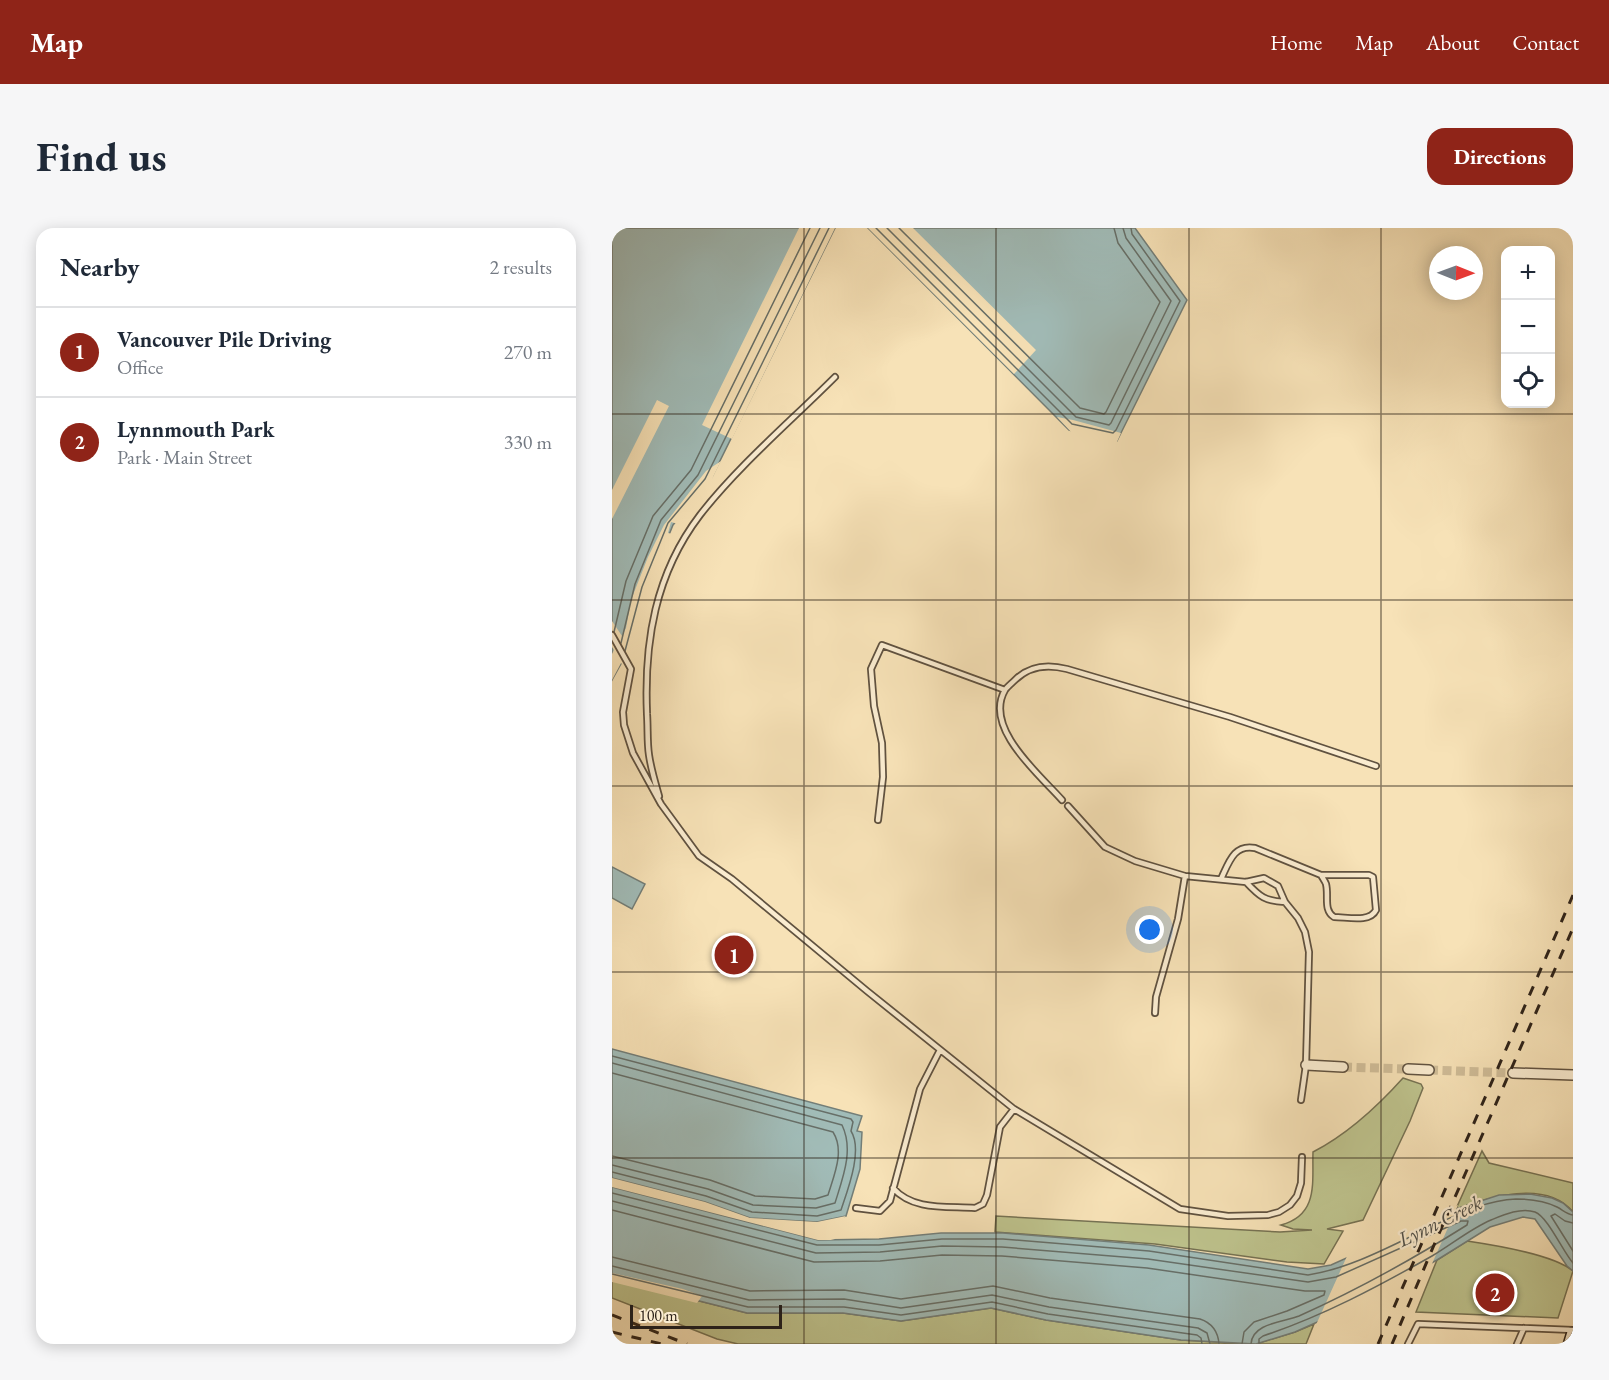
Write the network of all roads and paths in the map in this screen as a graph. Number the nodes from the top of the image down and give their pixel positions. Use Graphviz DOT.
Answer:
graph roads {
  1 [pos="835,378"];
  2 [pos="612,635"];
  3 [pos="1005,690"];
  4 [pos="1376,766"];
  5 [pos="1062,800"];
  6 [pos="661,804"];
  7 [pos="1068,806"];
  8 [pos="878,820"];
  9 [pos="1321,875"];
  10 [pos="1185,876"];
  11 [pos="1221,879"];
  12 [pos="1246,882"];
  13 [pos="1285,902"];
  14 [pos="1155,1013"];
  15 [pos="940,1050"];
  16 [pos="1306,1065"];
  17 [pos="1343,1067"];
  18 [pos="1408,1069"];
  19 [pos="1429,1070"];
  20 [pos="1513,1073"];
  21 [pos="1573,1075"];
  22 [pos="1302,1101"];
  23 [pos="1014,1109"];
  24 [pos="1302,1157"];
  25 [pos="893,1188"];
  26 [pos="856,1208"];
  27 [pos="1524,1328"];
  28 [pos="1573,1332"];
  29 [pos="1408,1344"];
  30 [pos="1517,1344"];
  31 [pos="1570,1344"];
  1 -- 6 [label="lane"];
  2 -- 6 [label="lane"];
  3 -- 4 [label="lane"];
  3 -- 5 [label="lane"];
  3 -- 8 [label="lane"];
  6 -- 15 [label="lane"];
  7 -- 10 [label="lane"];
  9 -- 9 [label="lane"];
  9 -- 11 [label="lane"];
  10 -- 11 [label="lane"];
  10 -- 14 [label="lane"];
  11 -- 12 [label="lane"];
  12 -- 13 [label="lane"];
  12 -- 13 [label="lane"];
  13 -- 16 [label="lane"];
  15 -- 23 [label="lane"];
  15 -- 25 [label="lane"];
  16 -- 17 [label="street"];
  16 -- 22 [label="lane"];
  18 -- 19 [label="street"];
  20 -- 21 [label="street"];
  23 -- 24 [label="lane"];
  23 -- 25 [label="lane"];
  25 -- 26 [label="lane"];
  27 -- 28 [label="lane"];
  27 -- 29 [label="lane"];
  27 -- 30 [label="lane"];
  28 -- 31 [label="main road"];
}
